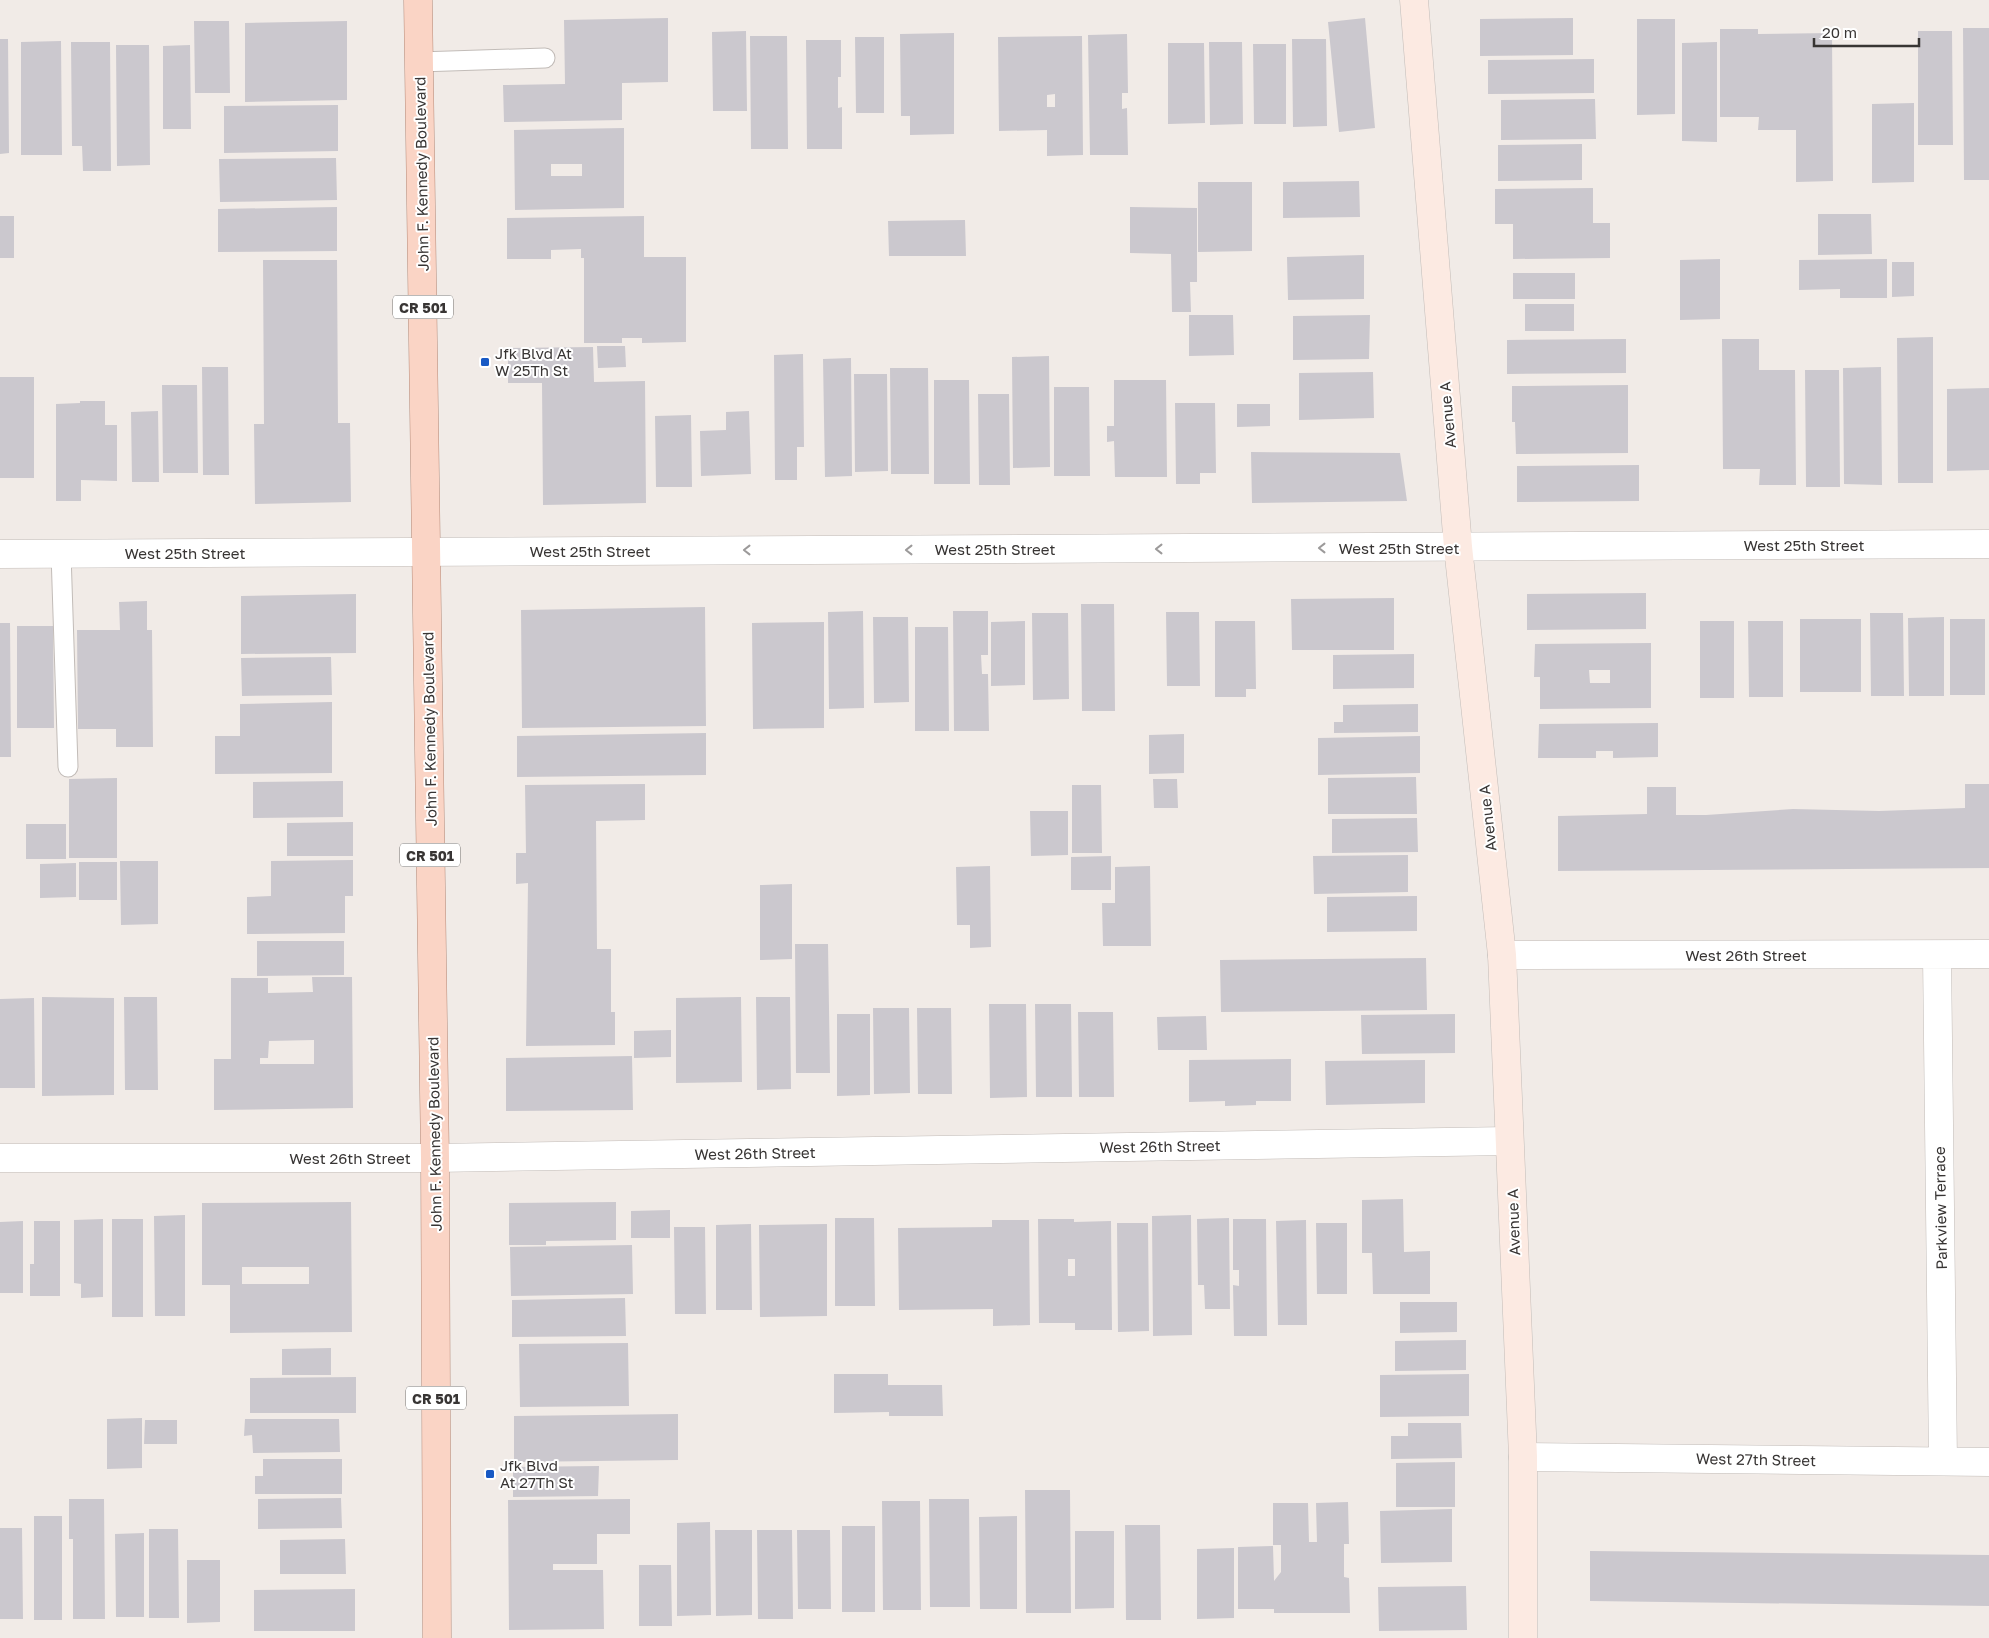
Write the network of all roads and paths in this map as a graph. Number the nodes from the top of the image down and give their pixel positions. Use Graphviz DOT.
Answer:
graph roads {
  1 [pos="418,0"];
  2 [pos="1414,0"];
  3 [pos="545,58"];
  4 [pos="419,62"];
  5 [pos="1989,544"];
  6 [pos="1458,547"];
  7 [pos="426,552"];
  8 [pos="0,554"];
  9 [pos="61,554"];
  10 [pos="68,767"];
  11 [pos="1989,954"];
  12 [pos="1502,955"];
  13 [pos="1937,955"];
  14 [pos="1509,1141"];
  15 [pos="0,1158"];
  16 [pos="435,1158"];
  17 [pos="1523,1457"];
  18 [pos="1943,1461"];
  19 [pos="1989,1462"];
  20 [pos="437,1638"];
  21 [pos="1523,1638"];
  1 -- 4 [label="main road, John F. Kennedy Boulevard / CR 501"];
  2 -- 6 [label="street, Avenue A"];
  3 -- 4 [label="lane"];
  4 -- 7 [label="main road, John F. Kennedy Boulevard / CR 501"];
  5 -- 6 [label="street, West 25th Street"];
  6 -- 7 [label="street, West 25th Street, one-way"];
  6 -- 12 [label="street, Avenue A"];
  7 -- 9 [label="street, West 25th Street"];
  7 -- 16 [label="main road, John F. Kennedy Boulevard / CR 501"];
  8 -- 9 [label="street, West 25th Street"];
  9 -- 10 [label="lane"];
  11 -- 13 [label="street, West 26th Street"];
  12 -- 13 [label="street, West 26th Street"];
  12 -- 14 [label="street, Avenue A"];
  13 -- 18 [label="street, Parkview Terrace"];
  14 -- 16 [label="street, West 26th Street"];
  14 -- 17 [label="street, Avenue A"];
  15 -- 16 [label="street, West 26th Street"];
  16 -- 20 [label="main road, John F. Kennedy Boulevard / CR 501"];
  17 -- 18 [label="street, West 27th Street"];
  17 -- 21 [label="street, Avenue A"];
  18 -- 19 [label="street, West 27th Street"];
}
